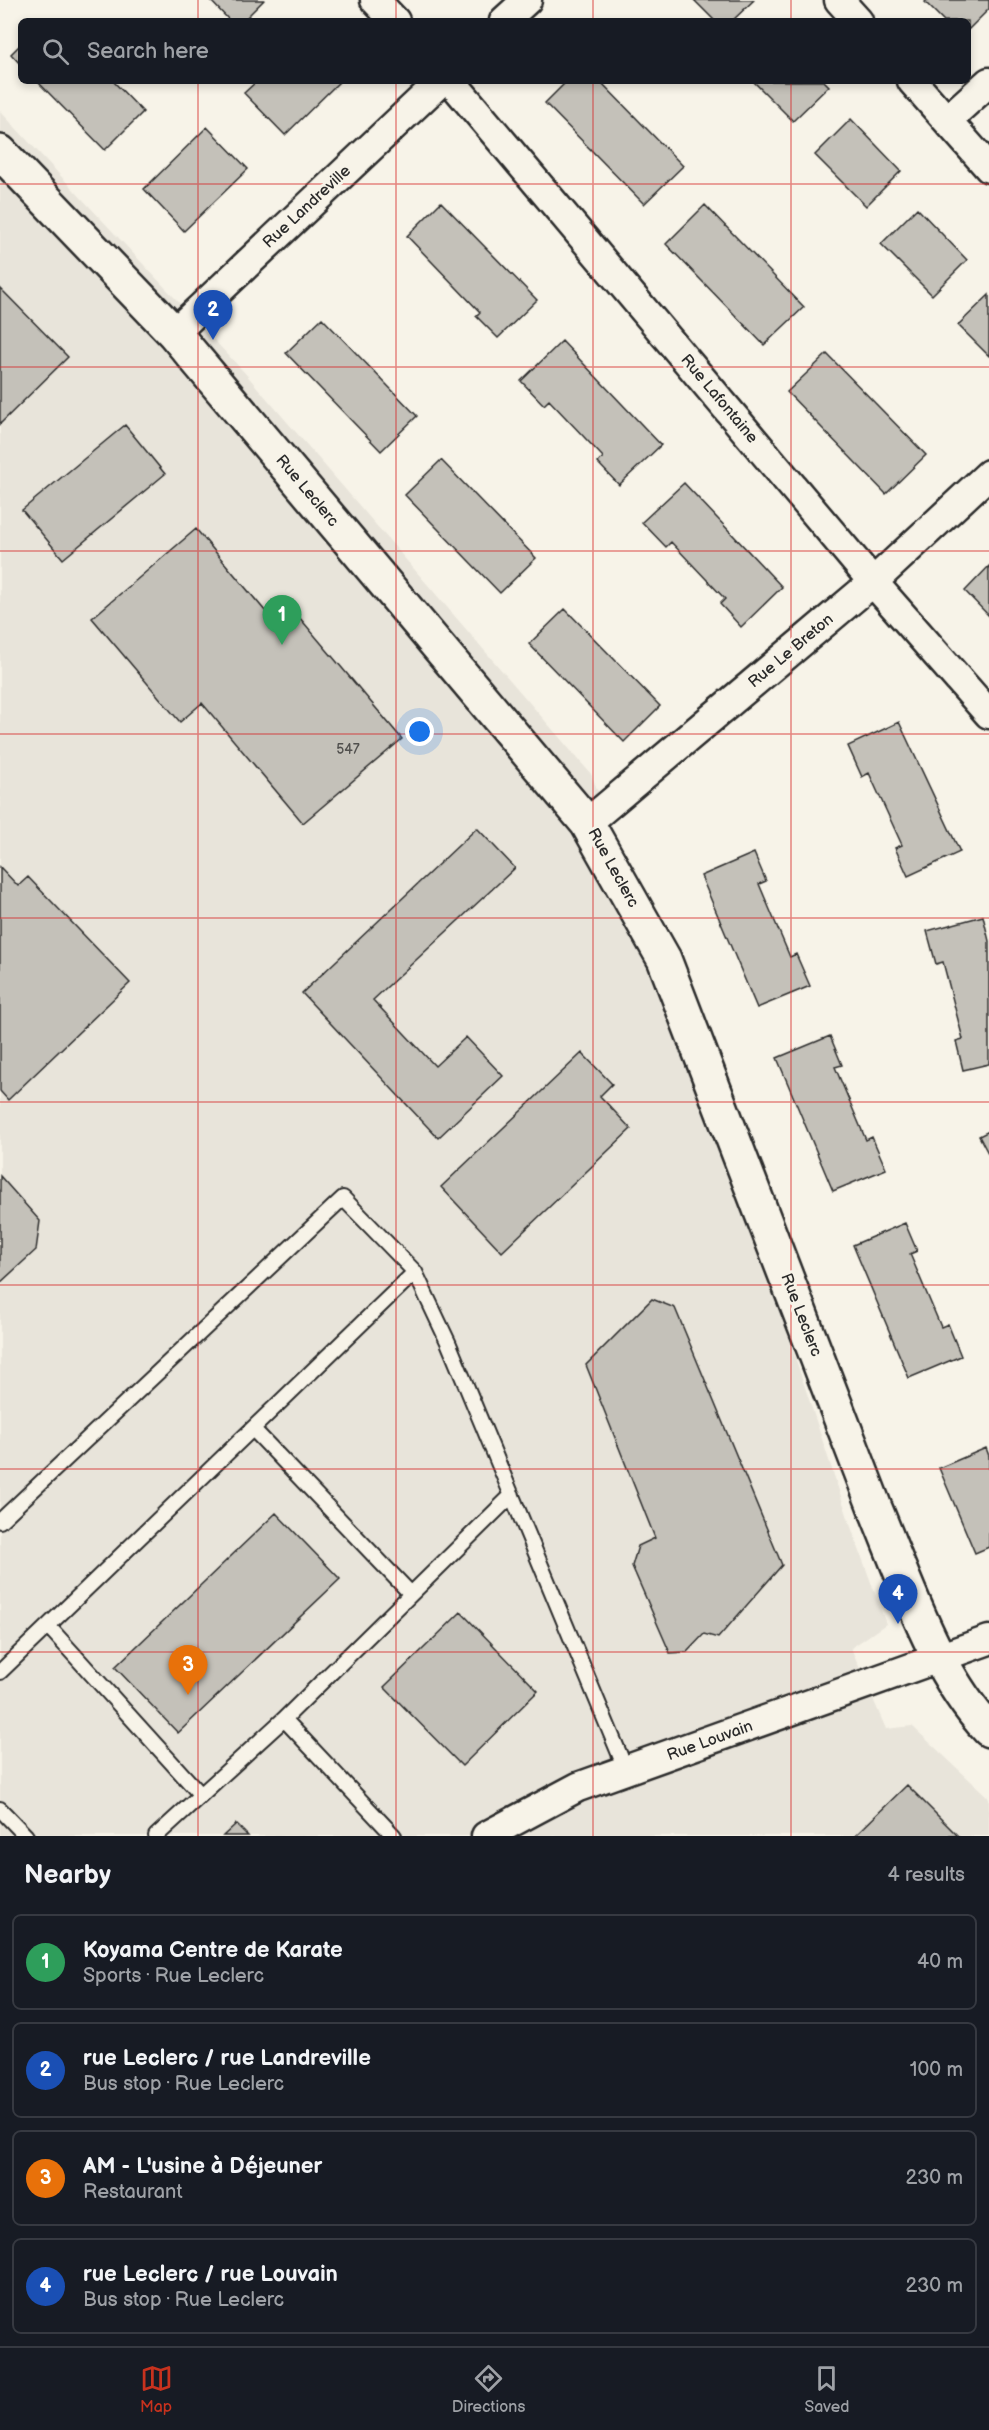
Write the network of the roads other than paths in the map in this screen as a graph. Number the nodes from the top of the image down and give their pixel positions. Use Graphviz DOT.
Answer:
graph roads {
  1 [pos="375,0"];
  2 [pos="526,0"];
  3 [pos="839,0"];
  4 [pos="392,18"];
  5 [pos="507,18"];
  6 [pos="855,18"];
  7 [pos="989,82"];
  8 [pos="438,84"];
  9 [pos="454,84"];
  10 [pos="915,84"];
  11 [pos="947,120"];
  12 [pos="0,152"];
  13 [pos="989,168"];
  14 [pos="174,333"];
  15 [pos="989,474"];
  16 [pos="873,582"];
  17 [pos="989,714"];
  18 [pos="587,823"];
  19 [pos="415,1272"];
  20 [pos="253,1429"];
  21 [pos="512,1495"];
  22 [pos="0,1521"];
  23 [pos="411,1594"];
  24 [pos="48,1626"];
  25 [pos="989,1640"];
  26 [pos="940,1658"];
  27 [pos="0,1672"];
  28 [pos="284,1719"];
  29 [pos="989,1730"];
  30 [pos="626,1770"];
  31 [pos="201,1795"];
  32 [pos="0,1809"];
  33 [pos="26,1836"];
  34 [pos="156,1836"];
  35 [pos="394,1836"];
  36 [pos="486,1836"];
  1 -- 4 [label="street"];
  2 -- 5 [label="street"];
  3 -- 6 [label="street"];
  7 -- 11 [label="street"];
  8 -- 14 [label="street, Rue Landreville"];
  9 -- 16 [label="street, Rue Lafontaine"];
  10 -- 11 [label="street"];
  11 -- 13 [label="street"];
  12 -- 14 [label="street, Rue Leclerc"];
  14 -- 18 [label="street, Rue Leclerc"];
  15 -- 16 [label="street, Rue Le Breton"];
  16 -- 17 [label="street, Rue Lafontaine"];
  16 -- 18 [label="street, Rue Le Breton"];
  18 -- 26 [label="street, Rue Leclerc"];
  19 -- 20 [label="lane"];
  19 -- 21 [label="lane"];
  19 -- 22 [label="lane"];
  20 -- 23 [label="lane"];
  20 -- 24 [label="lane"];
  21 -- 23 [label="lane"];
  21 -- 30 [label="lane"];
  23 -- 28 [label="lane"];
  24 -- 27 [label="lane"];
  24 -- 31 [label="lane"];
  25 -- 26 [label="street"];
  26 -- 29 [label="street, Rue Leclerc"];
  26 -- 30 [label="street, Rue Louvain"];
  28 -- 31 [label="lane"];
  28 -- 35 [label="lane"];
  30 -- 36 [label="street, Rue Louvain"];
  31 -- 34 [label="lane"];
  32 -- 33 [label="lane"];
}
